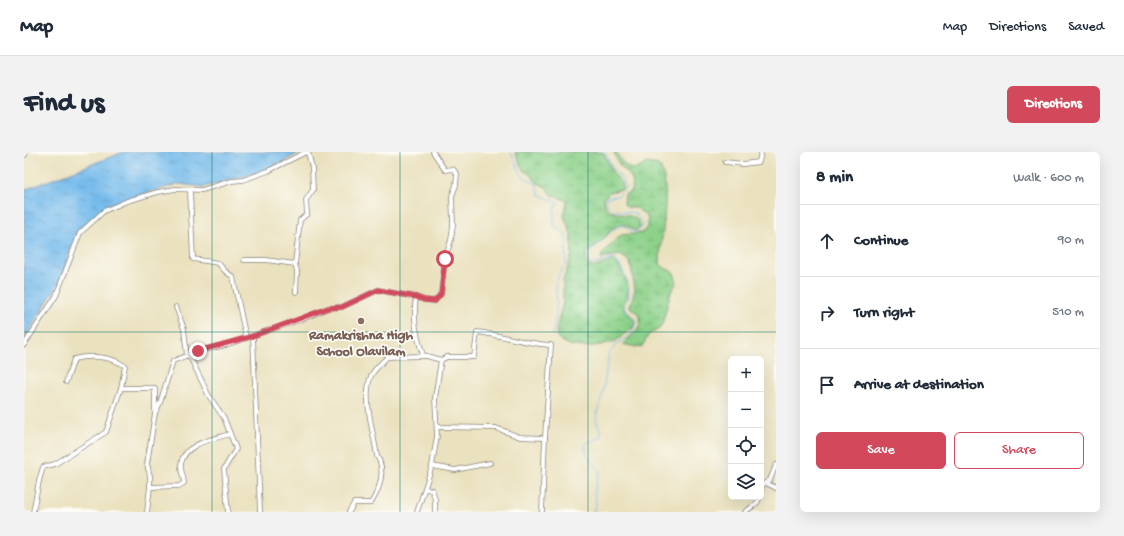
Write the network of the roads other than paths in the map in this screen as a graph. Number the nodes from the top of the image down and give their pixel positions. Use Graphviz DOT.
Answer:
graph roads {
  1 [pos="307,152"];
  2 [pos="433,152"];
  3 [pos="761,152"];
  4 [pos="725,162"];
  5 [pos="190,190"];
  6 [pos="244,260"];
  7 [pos="295,264"];
  8 [pos="296,292"];
  9 [pos="416,297"];
  10 [pos="176,308"];
  11 [pos="253,336"];
  12 [pos="246,338"];
  13 [pos="24,345"];
  14 [pos="188,355"];
  15 [pos="425,356"];
  16 [pos="441,360"];
  17 [pos="66,382"];
  18 [pos="121,388"];
  19 [pos="155,413"];
  20 [pos="438,426"];
  21 [pos="230,434"];
  22 [pos="545,438"];
  23 [pos="490,464"];
  24 [pos="776,465"];
  25 [pos="432,466"];
  26 [pos="766,483"];
  27 [pos="150,487"];
  28 [pos="776,488"];
  29 [pos="425,489"];
  30 [pos="759,500"];
  31 [pos="33,512"];
  32 [pos="147,512"];
  33 [pos="228,512"];
  34 [pos="260,512"];
  35 [pos="349,512"];
  36 [pos="417,512"];
  37 [pos="435,512"];
  38 [pos="542,512"];
  39 [pos="746,512"];
  1 -- 5 [label="street"];
  1 -- 7 [label="street"];
  2 -- 9 [label="street"];
  3 -- 4 [label="street"];
  5 -- 12 [label="street"];
  5 -- 13 [label="street"];
  6 -- 7 [label="street"];
  7 -- 8 [label="street"];
  9 -- 11 [label="street"];
  9 -- 15 [label="street"];
  10 -- 14 [label="street"];
  11 -- 12 [label="street"];
  11 -- 34 [label="street"];
  12 -- 14 [label="street"];
  14 -- 19 [label="street"];
  14 -- 21 [label="street"];
  15 -- 16 [label="street"];
  15 -- 35 [label="street"];
  16 -- 20 [label="street"];
  16 -- 22 [label="street"];
  17 -- 18 [label="street"];
  18 -- 19 [label="street"];
  18 -- 31 [label="street"];
  19 -- 27 [label="street"];
  20 -- 22 [label="street"];
  20 -- 25 [label="street"];
  21 -- 27 [label="street"];
  21 -- 33 [label="street"];
  22 -- 38 [label="street"];
  23 -- 25 [label="street"];
  24 -- 26 [label="street"];
  25 -- 29 [label="street"];
  26 -- 28 [label="street"];
  27 -- 32 [label="street"];
  29 -- 36 [label="street"];
  29 -- 37 [label="street"];
  30 -- 39 [label="street"];
}
